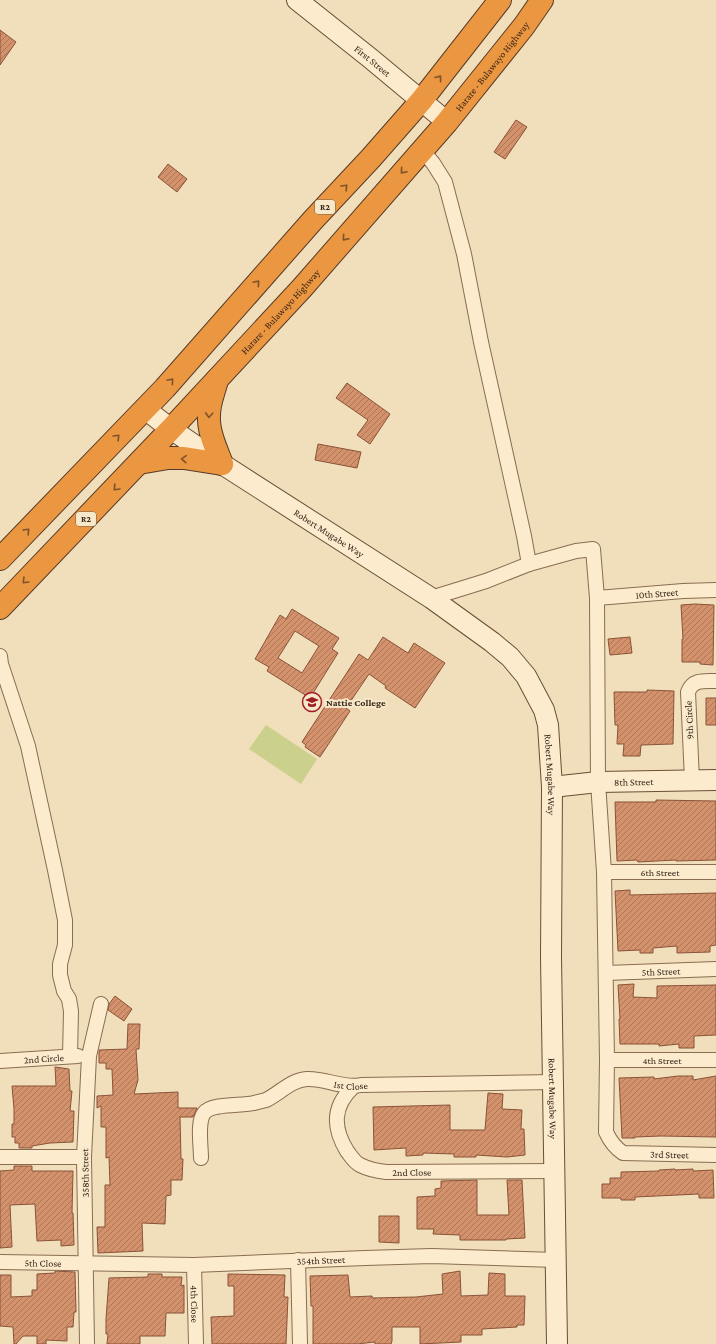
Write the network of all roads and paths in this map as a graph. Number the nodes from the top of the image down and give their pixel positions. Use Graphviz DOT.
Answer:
graph roads {
  1 [pos="297,0"];
  2 [pos="500,0"];
  3 [pos="542,0"];
  4 [pos="421,101"];
  5 [pos="447,122"];
  6 [pos="422,150"];
  7 [pos="218,378"];
  8 [pos="145,409"];
  9 [pos="171,429"];
  10 [pos="139,463"];
  11 [pos="222,464"];
  12 [pos="0,559"];
  13 [pos="528,564"];
  14 [pos="716,590"];
  15 [pos="430,598"];
  16 [pos="597,598"];
  17 [pos="0,608"];
  18 [pos="0,656"];
  19 [pos="6,681"];
  20 [pos="716,681"];
  21 [pos="0,697"];
  22 [pos="692,780"];
  23 [pos="716,780"];
  24 [pos="598,782"];
  25 [pos="552,787"];
  26 [pos="604,872"];
  27 [pos="716,872"];
  28 [pos="716,969"];
  29 [pos="606,973"];
  30 [pos="101,1004"];
  31 [pos="70,1056"];
  32 [pos="88,1056"];
  33 [pos="608,1060"];
  34 [pos="716,1060"];
  35 [pos="0,1061"];
  36 [pos="553,1082"];
  37 [pos="353,1087"];
  38 [pos="716,1155"];
  39 [pos="0,1157"];
  40 [pos="84,1157"];
  41 [pos="201,1158"];
  42 [pos="554,1171"];
  43 [pos="298,1260"];
  44 [pos="556,1260"];
  45 [pos="0,1262"];
  46 [pos="87,1263"];
  47 [pos="194,1265"];
  48 [pos="87,1344"];
  49 [pos="196,1344"];
  50 [pos="300,1344"];
  51 [pos="557,1344"];
  1 -- 4 [label="street, First Street"];
  4 -- 2 [label="highway, R2, one-way"];
  3 -- 5 [label="highway, Harare - Bulawayo Highway / R2"];
  4 -- 5 [label="street, First Street"];
  8 -- 4 [label="highway, R2, one-way"];
  5 -- 6 [label="highway, Harare - Bulawayo Highway / R2"];
  6 -- 7 [label="highway, Harare - Bulawayo Highway / R2, one-way"];
  6 -- 13 [label="street"];
  7 -- 9 [label="highway, Harare - Bulawayo Highway / R2"];
  7 -- 11 [label="highway, one-way"];
  8 -- 9 [label="street, Robert Mugabe Way"];
  12 -- 8 [label="highway, R2, one-way"];
  9 -- 10 [label="highway, Harare - Bulawayo Highway / R2"];
  9 -- 11 [label="street, Robert Mugabe Way"];
  11 -- 10 [label="highway, one-way"];
  10 -- 17 [label="highway, Harare - Bulawayo Highway / R2, one-way"];
  11 -- 15 [label="street, Robert Mugabe Way"];
  13 -- 15 [label="street"];
  13 -- 16 [label="street"];
  14 -- 16 [label="street, 10th Street"];
  15 -- 25 [label="street, Robert Mugabe Way"];
  16 -- 24 [label="street"];
  18 -- 19 [label="street"];
  19 -- 21 [label="street"];
  19 -- 31 [label="street"];
  20 -- 22 [label="street, 9th Circle"];
  22 -- 23 [label="street, 8th Street"];
  22 -- 24 [label="street, 8th Street"];
  24 -- 25 [label="street, 8th Street"];
  24 -- 26 [label="street"];
  25 -- 36 [label="street, Robert Mugabe Way"];
  26 -- 27 [label="street, 6th Street"];
  26 -- 29 [label="street"];
  28 -- 29 [label="street, 5th Street"];
  29 -- 33 [label="street"];
  30 -- 32 [label="street, 358th Street"];
  31 -- 32 [label="street, 2nd Circle"];
  31 -- 35 [label="street, 2nd Circle"];
  32 -- 40 [label="street, 358th Street"];
  33 -- 34 [label="street, 4th Street"];
  33 -- 38 [label="street, 3rd Street"];
  36 -- 37 [label="street, 1st Close"];
  36 -- 42 [label="street, Robert Mugabe Way"];
  37 -- 41 [label="street, 1st Close"];
  37 -- 42 [label="street, 2nd Close"];
  39 -- 40 [label="street"];
  40 -- 46 [label="street, 358th Street"];
  42 -- 44 [label="street, Robert Mugabe Way"];
  43 -- 44 [label="street, 354th Street"];
  43 -- 47 [label="street, 354th Street"];
  43 -- 50 [label="street"];
  44 -- 51 [label="street, Robert Mugabe Way"];
  45 -- 46 [label="street, 5th Close"];
  46 -- 47 [label="street, 354th Street"];
  46 -- 48 [label="street, 358th Street"];
  47 -- 49 [label="street, 4th Close"];
}
